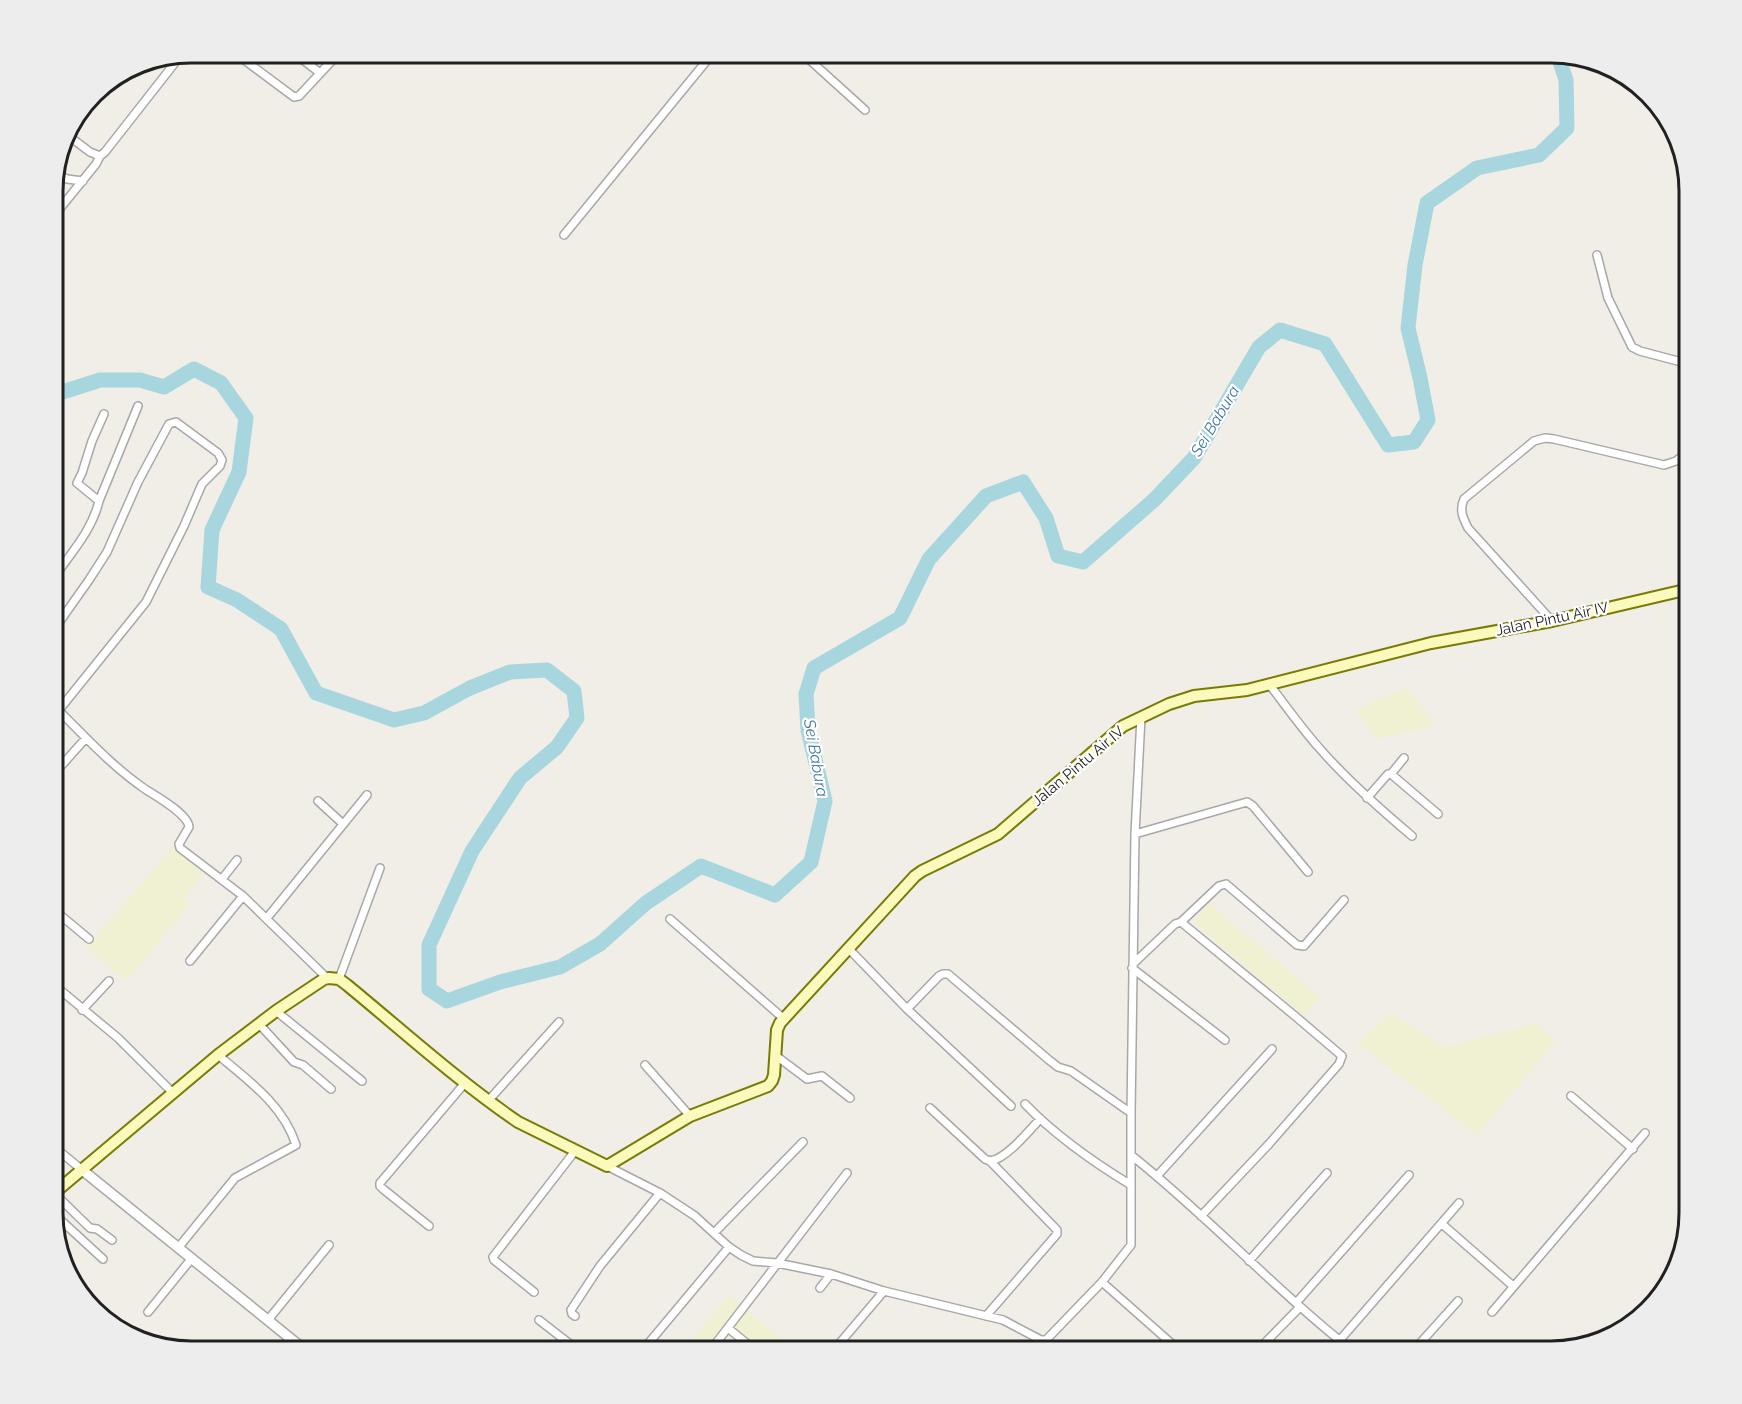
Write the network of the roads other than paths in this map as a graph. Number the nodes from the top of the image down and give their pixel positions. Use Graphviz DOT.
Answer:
graph roads {
  1 [pos="249,63"];
  2 [pos="308,63"];
  3 [pos="329,63"];
  4 [pos="704,63"];
  5 [pos="814,63"];
  6 [pos="172,64"];
  7 [pos="320,73"];
  8 [pos="865,110"];
  9 [pos="74,140"];
  10 [pos="100,156"];
  11 [pos="64,177"];
  12 [pos="83,181"];
  13 [pos="63,205"];
  14 [pos="564,235"];
  15 [pos="1597,255"];
  16 [pos="1679,361"];
  17 [pos="138,406"];
  18 [pos="104,414"];
  19 [pos="1679,459"];
  20 [pos="99,501"];
  21 [pos="63,565"];
  22 [pos="1679,591"];
  23 [pos="63,617"];
  24 [pos="1552,621"];
  25 [pos="1269,684"];
  26 [pos="63,699"];
  27 [pos="63,714"];
  28 [pos="1141,717"];
  29 [pos="86,738"];
  30 [pos="1404,758"];
  31 [pos="63,764"];
  32 [pos="1391,774"];
  33 [pos="367,795"];
  34 [pos="1367,798"];
  35 [pos="318,801"];
  36 [pos="1438,814"];
  37 [pos="343,824"];
  38 [pos="1135,834"];
  39 [pos="1412,836"];
  40 [pos="237,860"];
  41 [pos="380,868"];
  42 [pos="1308,872"];
  43 [pos="222,879"];
  44 [pos="243,896"];
  45 [pos="1344,900"];
  46 [pos="63,917"];
  47 [pos="267,918"];
  48 [pos="670,919"];
  49 [pos="1181,922"];
  50 [pos="89,939"];
  51 [pos="848,948"];
  52 [pos="190,961"];
  53 [pos="1133,966"];
  54 [pos="327,978"];
  55 [pos="339,979"];
  56 [pos="108,981"];
  57 [pos="63,993"];
  58 [pos="907,1009"];
  59 [pos="82,1010"];
  60 [pos="276,1011"];
  61 [pos="784,1019"];
  62 [pos="559,1022"];
  63 [pos="259,1024"];
  64 [pos="1225,1040"];
  65 [pos="1272,1048"];
  66 [pos="218,1055"];
  67 [pos="775,1055"];
  68 [pos="645,1065"];
  69 [pos="362,1081"];
  70 [pos="465,1083"];
  71 [pos="331,1089"];
  72 [pos="173,1093"];
  73 [pos="1571,1096"];
  74 [pos="850,1098"];
  75 [pos="488,1101"];
  76 [pos="1025,1104"];
  77 [pos="1011,1106"];
  78 [pos="930,1108"];
  79 [pos="1131,1113"];
  80 [pos="690,1116"];
  81 [pos="1040,1119"];
  82 [pos="1646,1133"];
  83 [pos="803,1142"];
  84 [pos="1633,1149"];
  85 [pos="575,1151"];
  86 [pos="63,1154"];
  87 [pos="1131,1155"];
  88 [pos="990,1161"];
  89 [pos="607,1166"];
  90 [pos="81,1169"];
  91 [pos="848,1173"];
  92 [pos="1328,1173"];
  93 [pos="1409,1175"];
  94 [pos="1157,1176"];
  95 [pos="63,1184"];
  96 [pos="1131,1185"];
  97 [pos="660,1193"];
  98 [pos="63,1202"];
  99 [pos="1459,1203"];
  100 [pos="1201,1216"];
  101 [pos="63,1222"];
  102 [pos="1442,1224"];
  103 [pos="429,1226"];
  104 [pos="714,1233"];
  105 [pos="112,1240"];
  106 [pos="329,1245"];
  107 [pos="729,1247"];
  108 [pos="177,1248"];
  109 [pos="192,1258"];
  110 [pos="103,1259"];
  111 [pos="1249,1262"];
  112 [pos="777,1263"];
  113 [pos="831,1274"];
  114 [pos="1102,1282"];
  115 [pos="1513,1286"];
  116 [pos="820,1288"];
  117 [pos="884,1291"];
  118 [pos="534,1292"];
  119 [pos="1458,1301"];
  120 [pos="1298,1305"];
  121 [pos="1491,1311"];
  122 [pos="148,1312"];
  123 [pos="575,1316"];
  124 [pos="986,1316"];
  125 [pos="268,1320"];
  126 [pos="539,1320"];
  127 [pos="728,1328"];
  128 [pos="1041,1340"];
  129 [pos="293,1341"];
  130 [pos="565,1341"];
  131 [pos="651,1341"];
  132 [pos="718,1341"];
  133 [pos="744,1341"];
  134 [pos="842,1341"];
  135 [pos="1168,1341"];
  136 [pos="1267,1341"];
  137 [pos="1339,1341"];
  138 [pos="1423,1341"];
  1 -- 7 [label="street"];
  2 -- 7 [label="street"];
  3 -- 7 [label="street"];
  4 -- 14 [label="street"];
  5 -- 8 [label="street"];
  6 -- 10 [label="street"];
  9 -- 10 [label="street"];
  10 -- 12 [label="street"];
  11 -- 12 [label="street"];
  12 -- 13 [label="street"];
  15 -- 16 [label="street"];
  17 -- 20 [label="street"];
  18 -- 20 [label="street"];
  19 -- 24 [label="street"];
  20 -- 21 [label="street"];
  22 -- 24 [label="main road, Jalan Pintu Air IV"];
  23 -- 26 [label="street"];
  24 -- 25 [label="main road, Jalan Pintu Air IV"];
  25 -- 28 [label="main road, Jalan Pintu Air IV"];
  25 -- 34 [label="street"];
  27 -- 29 [label="street"];
  28 -- 38 [label="street"];
  28 -- 51 [label="main road, Jalan Pintu Air IV"];
  29 -- 31 [label="street"];
  29 -- 43 [label="street"];
  30 -- 32 [label="street"];
  32 -- 34 [label="street"];
  32 -- 36 [label="street"];
  33 -- 37 [label="street"];
  34 -- 39 [label="street"];
  35 -- 37 [label="street"];
  37 -- 47 [label="street"];
  38 -- 42 [label="street"];
  38 -- 53 [label="street"];
  40 -- 43 [label="street"];
  41 -- 55 [label="street"];
  43 -- 44 [label="street"];
  44 -- 47 [label="street"];
  44 -- 52 [label="street"];
  45 -- 49 [label="street"];
  46 -- 50 [label="street"];
  47 -- 54 [label="street"];
  48 -- 61 [label="street"];
  49 -- 53 [label="street"];
  49 -- 100 [label="street"];
  51 -- 58 [label="street"];
  51 -- 61 [label="main road, Jalan Pintu Air IV"];
  53 -- 64 [label="street"];
  53 -- 79 [label="street"];
  54 -- 55 [label="main road"];
  54 -- 60 [label="main road"];
  55 -- 70 [label="main road"];
  56 -- 59 [label="street"];
  57 -- 59 [label="street"];
  58 -- 77 [label="street"];
  58 -- 79 [label="street"];
  59 -- 72 [label="street"];
  60 -- 63 [label="main road"];
  60 -- 69 [label="street"];
  61 -- 67 [label="main road, Jalan Pintu Air IV"];
  62 -- 75 [label="street"];
  63 -- 66 [label="main road"];
  63 -- 71 [label="street"];
  65 -- 94 [label="street"];
  66 -- 72 [label="main road"];
  66 -- 108 [label="street"];
  67 -- 74 [label="street"];
  67 -- 80 [label="main road, Jalan Pintu Air IV"];
  68 -- 80 [label="street"];
  70 -- 75 [label="main road"];
  70 -- 103 [label="street"];
  72 -- 90 [label="main road"];
  73 -- 84 [label="street"];
  75 -- 85 [label="main road"];
  76 -- 81 [label="street"];
  78 -- 88 [label="street"];
  79 -- 87 [label="street"];
  80 -- 89 [label="main road, Jalan Pintu Air IV"];
  81 -- 88 [label="street"];
  81 -- 96 [label="street"];
  82 -- 84 [label="street"];
  83 -- 104 [label="street"];
  84 -- 115 [label="street"];
  85 -- 89 [label="main road"];
  85 -- 118 [label="street"];
  86 -- 90 [label="street"];
  87 -- 94 [label="street"];
  87 -- 96 [label="street"];
  88 -- 124 [label="street"];
  89 -- 97 [label="street"];
  90 -- 95 [label="main road"];
  90 -- 108 [label="street"];
  91 -- 112 [label="street"];
  92 -- 111 [label="street"];
  93 -- 120 [label="street"];
  94 -- 100 [label="street"];
  96 -- 114 [label="street"];
  97 -- 104 [label="street"];
  97 -- 123 [label="street"];
  98 -- 105 [label="street"];
  99 -- 102 [label="street"];
  100 -- 111 [label="street"];
  101 -- 110 [label="street"];
  102 -- 115 [label="street"];
  102 -- 137 [label="street"];
  104 -- 107 [label="street"];
  106 -- 125 [label="street"];
  107 -- 112 [label="street"];
  107 -- 131 [label="street"];
  108 -- 109 [label="street"];
  109 -- 122 [label="street"];
  109 -- 125 [label="street"];
  111 -- 120 [label="street"];
  112 -- 113 [label="street"];
  112 -- 127 [label="street"];
  113 -- 116 [label="street"];
  113 -- 117 [label="street"];
  114 -- 128 [label="street"];
  114 -- 135 [label="street"];
  115 -- 121 [label="street"];
  117 -- 124 [label="street"];
  117 -- 134 [label="street"];
  119 -- 138 [label="street"];
  120 -- 136 [label="street"];
  120 -- 137 [label="street"];
  124 -- 128 [label="street"];
  125 -- 129 [label="street"];
  126 -- 130 [label="street"];
  127 -- 132 [label="street"];
  127 -- 133 [label="street"];
}
